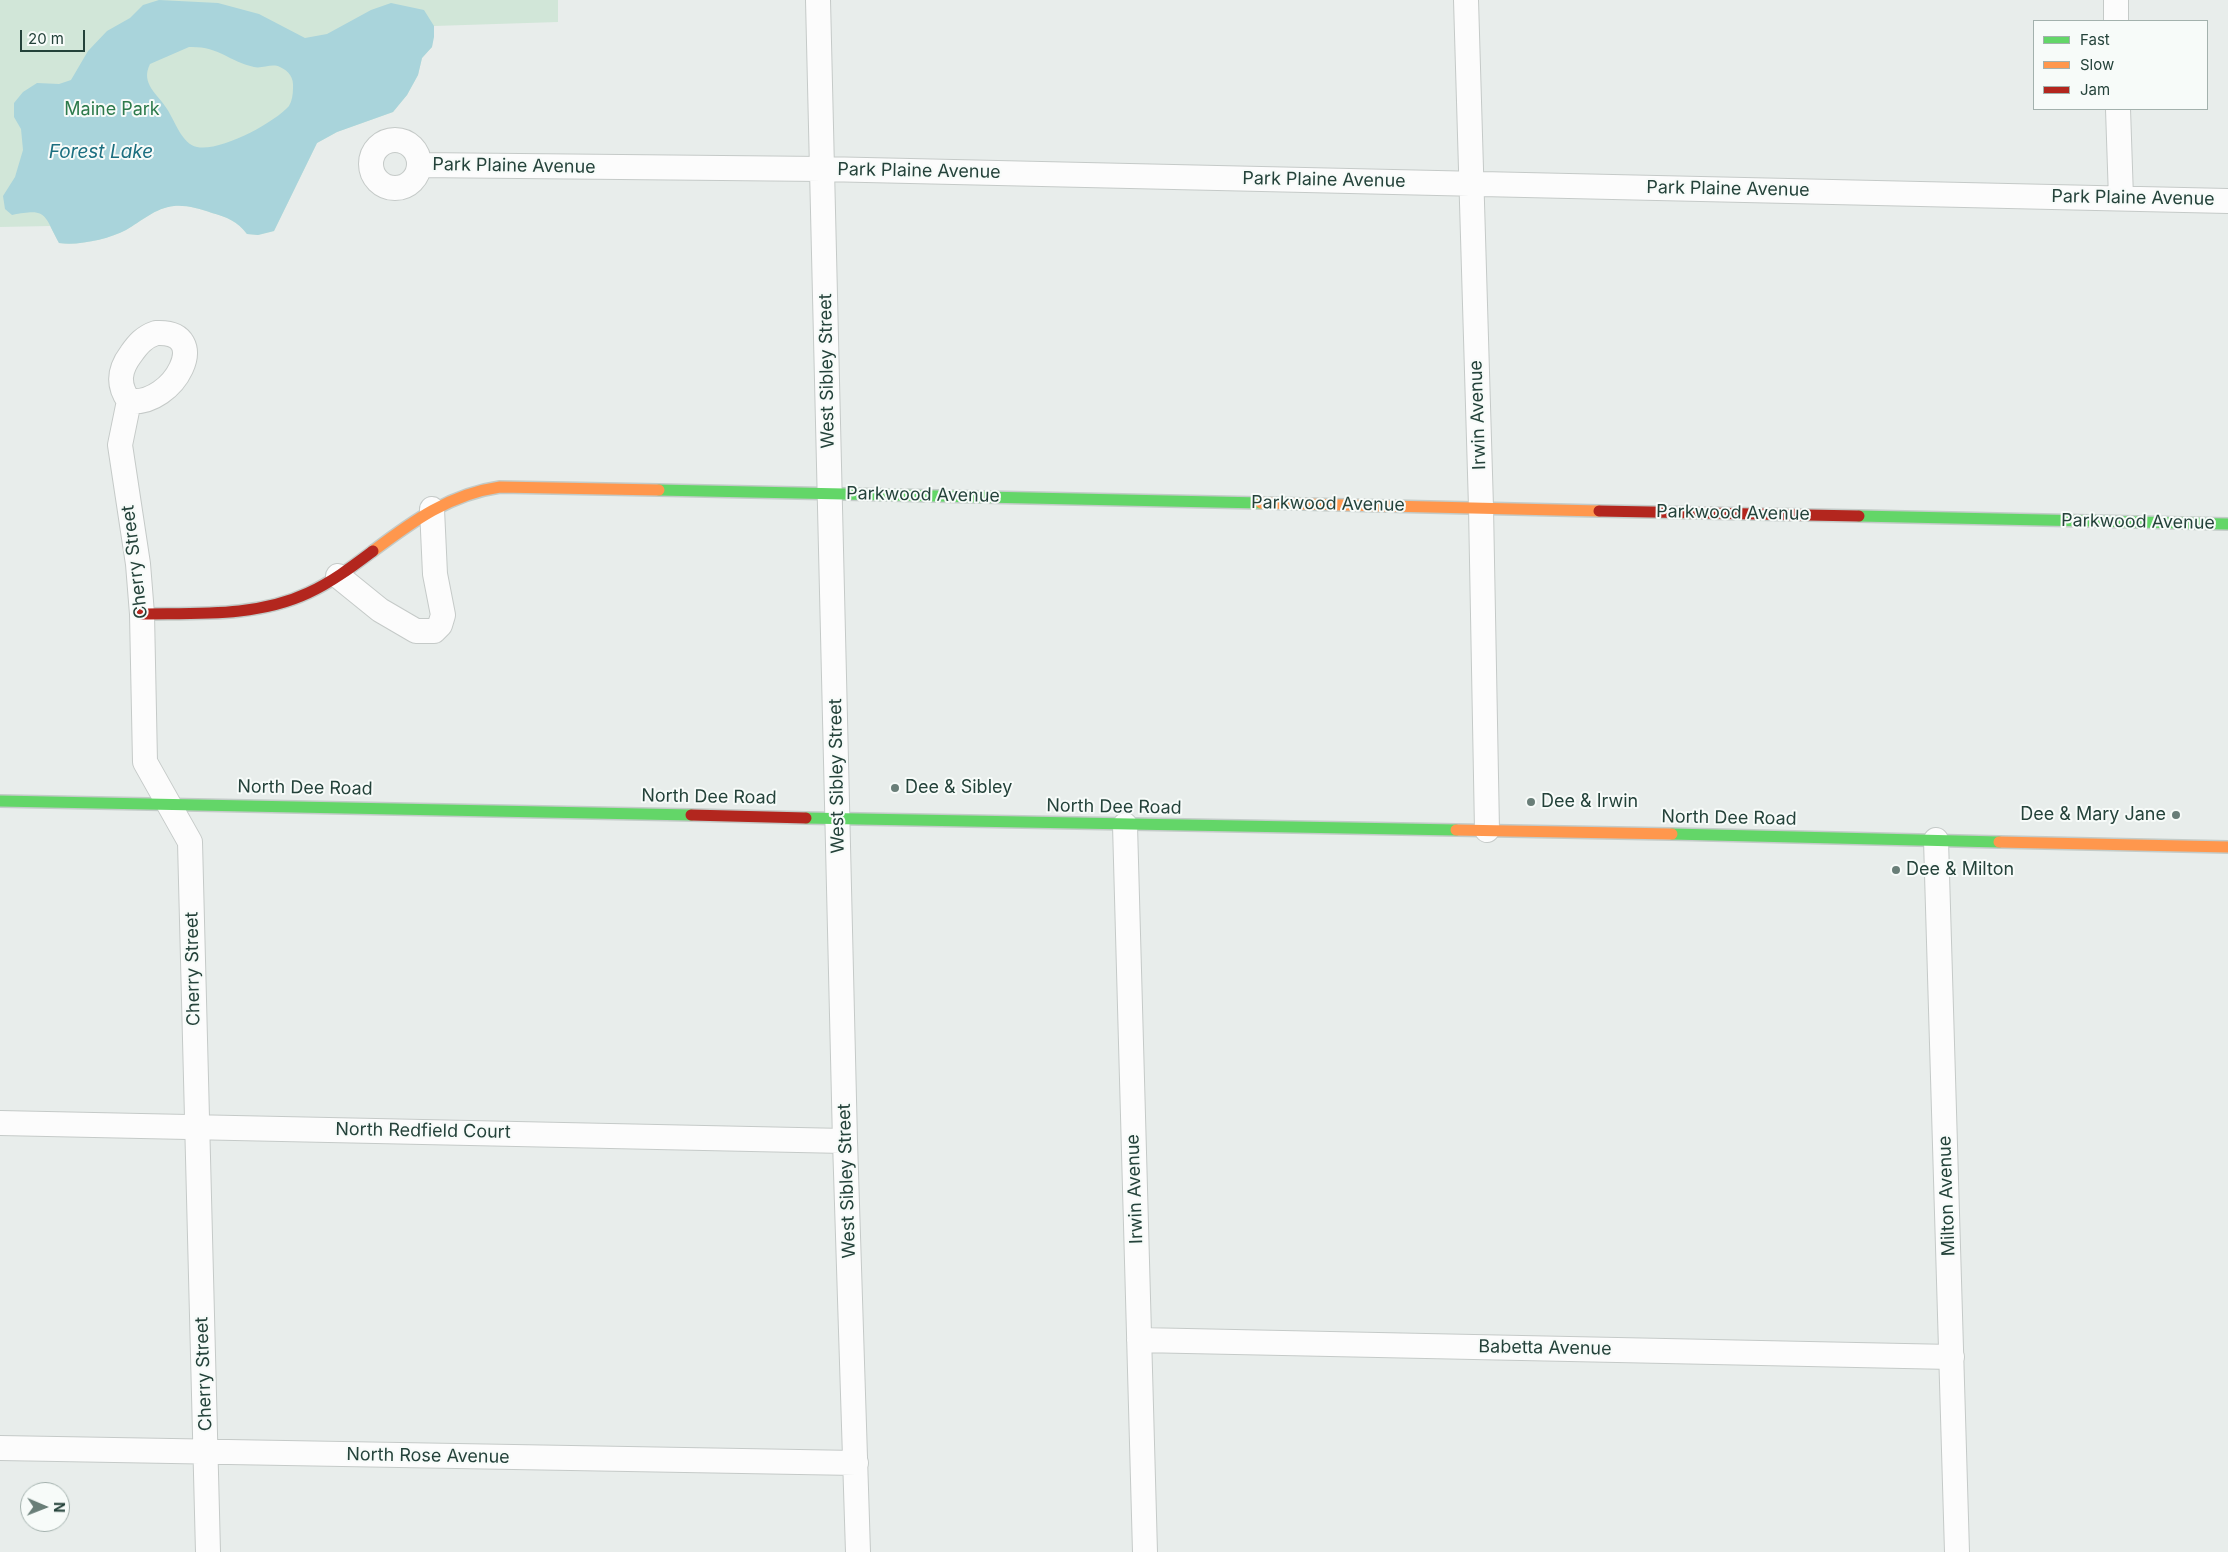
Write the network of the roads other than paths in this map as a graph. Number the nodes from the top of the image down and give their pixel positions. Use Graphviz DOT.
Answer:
graph roads {
  1 [pos="818,0"];
  2 [pos="1466,0"];
  3 [pos="2116,0"];
  4 [pos="2116,20"];
  5 [pos="2118,110"];
  6 [pos="419,165"];
  7 [pos="822,169"];
  8 [pos="1471,183"];
  9 [pos="2121,198"];
  10 [pos="2228,201"];
  11 [pos="129,402"];
  12 [pos="830,493"];
  13 [pos="1481,507"];
  14 [pos="432,509"];
  15 [pos="2228,524"];
  16 [pos="338,576"];
  17 [pos="142,614"];
  18 [pos="0,801"];
  19 [pos="169,803"];
  20 [pos="838,818"];
  21 [pos="1125,825"];
  22 [pos="1487,830"];
  23 [pos="1936,840"];
  24 [pos="2228,847"];
  25 [pos="0,1122"];
  26 [pos="197,1126"];
  27 [pos="845,1141"];
  28 [pos="1139,1340"];
  29 [pos="1952,1357"];
  30 [pos="0,1448"];
  31 [pos="206,1453"];
  32 [pos="856,1463"];
  33 [pos="208,1552"];
  34 [pos="858,1552"];
  35 [pos="1145,1552"];
  36 [pos="1957,1552"];
  1 -- 7 [label="street, West Sibley Street"];
  2 -- 8 [label="street, Irwin Avenue"];
  3 -- 4 [label="street"];
  5 -- 9 [label="street"];
  6 -- 7 [label="street, Park Plaine Avenue"];
  7 -- 8 [label="street, Park Plaine Avenue"];
  7 -- 12 [label="street, West Sibley Street"];
  8 -- 9 [label="street, Park Plaine Avenue"];
  8 -- 13 [label="street, Irwin Avenue"];
  9 -- 10 [label="street, Park Plaine Avenue"];
  11 -- 17 [label="street, Cherry Street"];
  12 -- 13 [label="main road, Parkwood Avenue"];
  12 -- 14 [label="main road, Parkwood Avenue"];
  12 -- 20 [label="street, West Sibley Street"];
  13 -- 15 [label="main road, Parkwood Avenue"];
  13 -- 22 [label="street, Irwin Avenue"];
  14 -- 16 [label="main road, Parkwood Avenue"];
  14 -- 16 [label="street"];
  16 -- 17 [label="main road, Parkwood Avenue"];
  17 -- 19 [label="street, Cherry Street"];
  18 -- 19 [label="main road, North Dee Road"];
  19 -- 20 [label="main road, North Dee Road"];
  19 -- 26 [label="street, Cherry Street"];
  20 -- 21 [label="main road, North Dee Road"];
  20 -- 27 [label="street, West Sibley Street"];
  21 -- 22 [label="main road, North Dee Road"];
  21 -- 28 [label="street, Irwin Avenue"];
  22 -- 23 [label="main road, North Dee Road"];
  23 -- 24 [label="main road, North Dee Road"];
  23 -- 29 [label="street, Milton Avenue"];
  25 -- 26 [label="street, North Redfield Court"];
  26 -- 27 [label="street, North Redfield Court"];
  26 -- 31 [label="street, Cherry Street"];
  27 -- 32 [label="street, West Sibley Street"];
  28 -- 29 [label="street, Babetta Avenue"];
  28 -- 35 [label="street, Irwin Avenue"];
  29 -- 36 [label="street, Milton Avenue"];
  30 -- 31 [label="street, North Rose Avenue"];
  31 -- 32 [label="street, North Rose Avenue"];
  31 -- 33 [label="street, Cherry Street"];
  32 -- 34 [label="street, West Sibley Street"];
}
